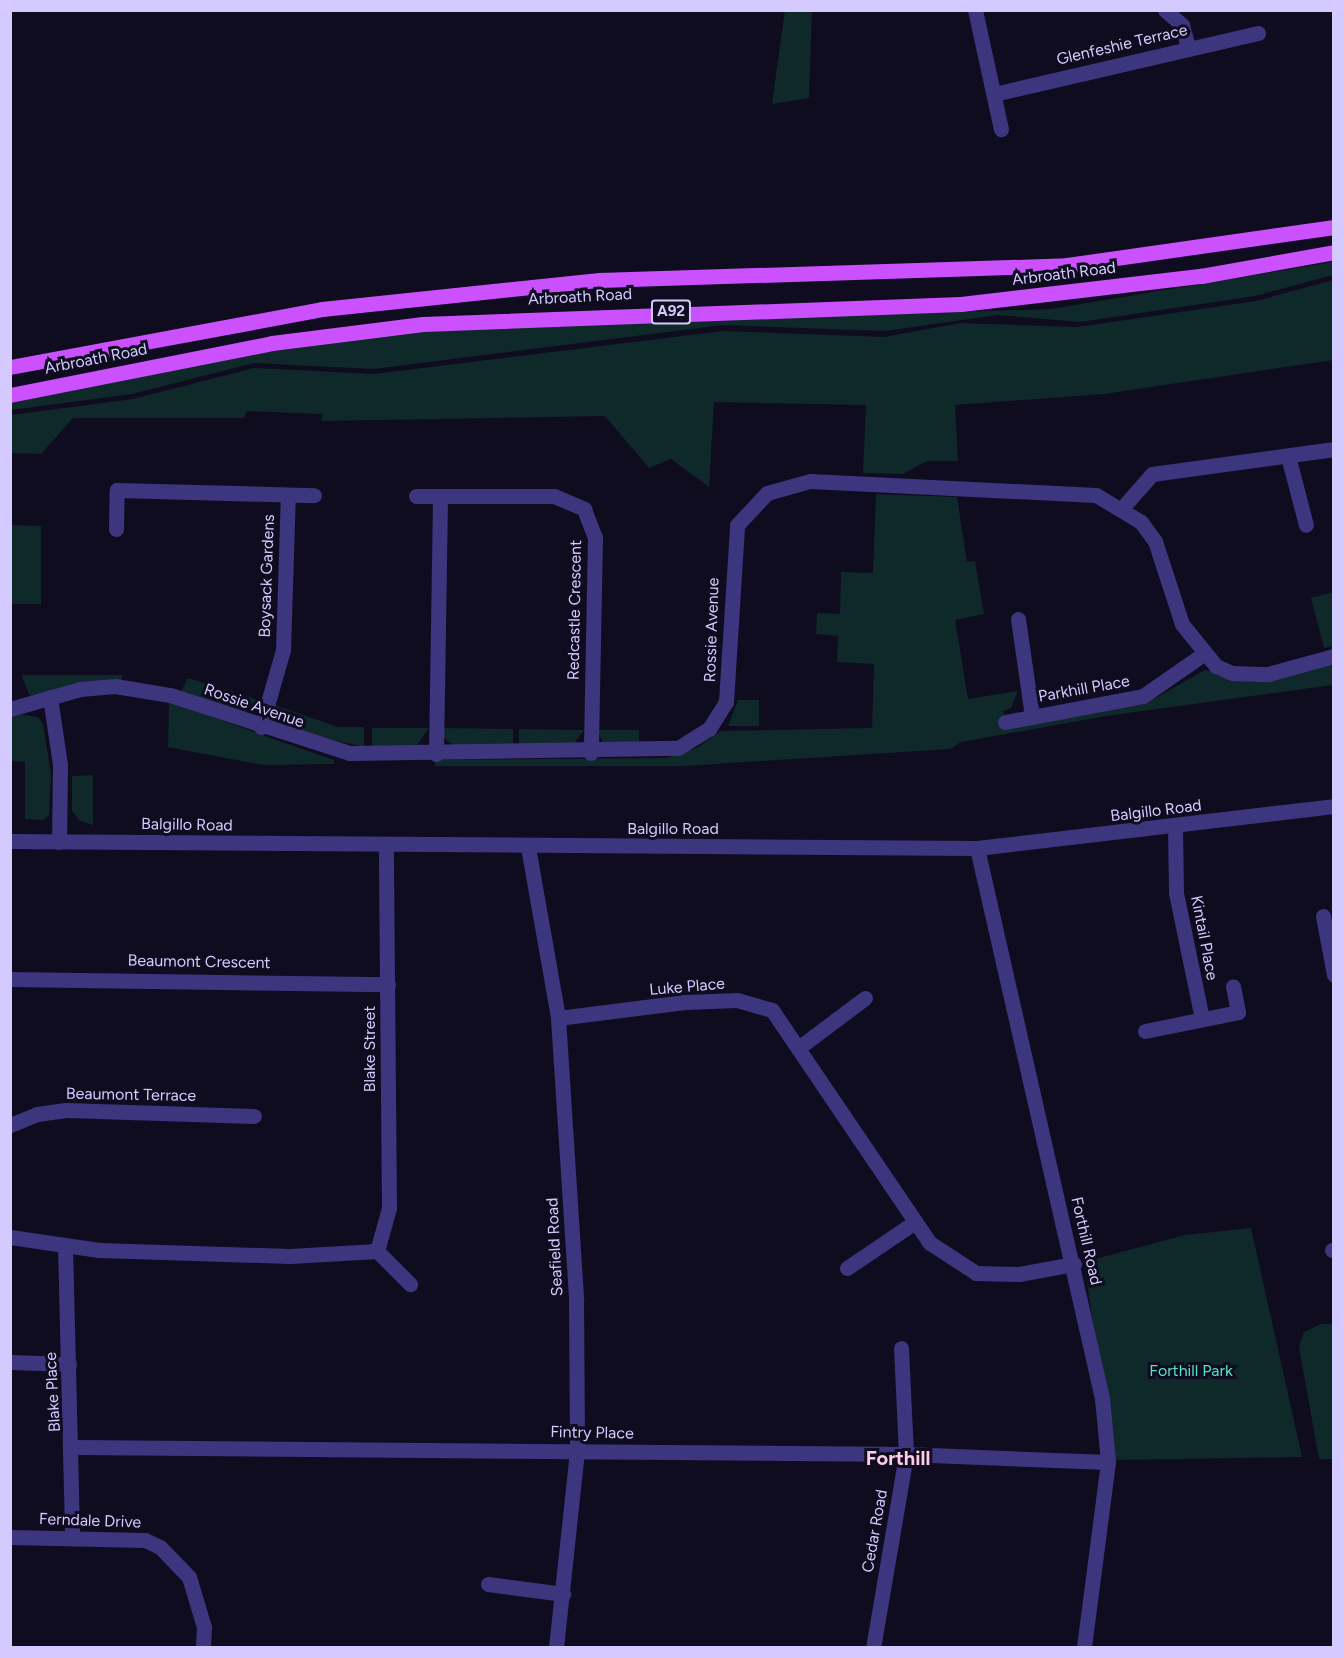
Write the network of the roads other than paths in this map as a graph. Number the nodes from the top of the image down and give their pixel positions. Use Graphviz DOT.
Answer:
graph roads {
  1 [pos="975,10"];
  2 [pos="1165,10"];
  3 [pos="1258,33"];
  4 [pos="1188,48"];
  5 [pos="994,94"];
  6 [pos="1001,129"];
  7 [pos="1334,227"];
  8 [pos="1334,252"];
  9 [pos="10,367"];
  10 [pos="10,394"];
  11 [pos="1334,449"];
  12 [pos="1288,456"];
  13 [pos="288,495"];
  14 [pos="314,495"];
  15 [pos="416,496"];
  16 [pos="440,496"];
  17 [pos="1123,507"];
  18 [pos="1306,525"];
  19 [pos="116,530"];
  20 [pos="1018,619"];
  21 [pos="1202,655"];
  22 [pos="1334,656"];
  23 [pos="50,697"];
  24 [pos="10,709"];
  25 [pos="1032,716"];
  26 [pos="1005,722"];
  27 [pos="261,728"];
  28 [pos="591,753"];
  29 [pos="436,754"];
  30 [pos="1334,806"];
  31 [pos="1175,827"];
  32 [pos="10,841"];
  33 [pos="59,842"];
  34 [pos="386,845"];
  35 [pos="528,847"];
  36 [pos="977,848"];
  37 [pos="1323,916"];
  38 [pos="1334,975"];
  39 [pos="10,979"];
  40 [pos="388,984"];
  41 [pos="1233,986"];
  42 [pos="865,998"];
  43 [pos="558,1018"];
  44 [pos="1202,1019"];
  45 [pos="1145,1031"];
  46 [pos="801,1046"];
  47 [pos="254,1116"];
  48 [pos="10,1125"];
  49 [pos="912,1224"];
  50 [pos="10,1237"];
  51 [pos="65,1245"];
  52 [pos="377,1251"];
  53 [pos="1074,1264"];
  54 [pos="847,1268"];
  55 [pos="410,1284"];
  56 [pos="901,1348"];
  57 [pos="10,1362"];
  58 [pos="69,1364"];
  59 [pos="74,1447"];
  60 [pos="577,1451"];
  61 [pos="906,1454"];
  62 [pos="1108,1462"];
  63 [pos="72,1536"];
  64 [pos="10,1537"];
  65 [pos="488,1584"];
  66 [pos="563,1594"];
  67 [pos="203,1647"];
  68 [pos="556,1647"];
  69 [pos="873,1647"];
  70 [pos="1084,1647"];
  1 -- 5 [label="street"];
  2 -- 4 [label="street"];
  3 -- 4 [label="street, Glenfeshie Terrace"];
  4 -- 5 [label="street, Glenfeshie Terrace"];
  5 -- 6 [label="street"];
  7 -- 9 [label="main road, Arbroath Road / A92"];
  8 -- 10 [label="main road, Arbroath Road / A92"];
  11 -- 12 [label="street"];
  12 -- 17 [label="street"];
  12 -- 18 [label="street"];
  13 -- 14 [label="street, Boysack Gardens"];
  13 -- 19 [label="street, Boysack Gardens"];
  13 -- 27 [label="street, Boysack Gardens"];
  15 -- 16 [label="street, Redcastle Crescent"];
  16 -- 28 [label="street, Redcastle Crescent"];
  16 -- 29 [label="street"];
  17 -- 21 [label="street, Rossie Avenue"];
  17 -- 28 [label="street, Rossie Avenue"];
  20 -- 25 [label="street, Parkhill Place"];
  21 -- 22 [label="street, Rossie Avenue"];
  21 -- 25 [label="street, Parkhill Place"];
  23 -- 24 [label="street, Rossie Avenue"];
  23 -- 27 [label="street, Rossie Avenue"];
  23 -- 33 [label="street"];
  25 -- 26 [label="street, Parkhill Place"];
  27 -- 29 [label="street, Rossie Avenue"];
  28 -- 29 [label="street, Rossie Avenue"];
  30 -- 31 [label="street, Balgillo Road"];
  31 -- 36 [label="street, Balgillo Road"];
  31 -- 44 [label="street, Kintail Place"];
  32 -- 33 [label="street, Balgillo Road"];
  33 -- 34 [label="street, Balgillo Road"];
  34 -- 35 [label="street, Balgillo Road"];
  34 -- 40 [label="street, Blake Street"];
  35 -- 36 [label="street, Balgillo Road"];
  35 -- 43 [label="street, Seafield Road"];
  36 -- 53 [label="street, Forthill Road"];
  37 -- 38 [label="street"];
  39 -- 40 [label="street, Beaumont Crescent"];
  40 -- 52 [label="street, Blake Street"];
  41 -- 44 [label="street, Kintail Place"];
  42 -- 46 [label="street"];
  43 -- 46 [label="street, Luke Place"];
  43 -- 60 [label="street, Seafield Road"];
  44 -- 45 [label="street, Kintail Place"];
  46 -- 49 [label="street, Luke Place"];
  47 -- 48 [label="street, Beaumont Terrace"];
  49 -- 53 [label="street, Luke Place"];
  49 -- 54 [label="street"];
  50 -- 51 [label="street"];
  51 -- 52 [label="street"];
  51 -- 58 [label="street, Blake Place"];
  52 -- 55 [label="street"];
  53 -- 62 [label="street, Forthill Road"];
  56 -- 61 [label="street, Cedar Road"];
  57 -- 58 [label="street"];
  58 -- 59 [label="street, Blake Place"];
  59 -- 60 [label="street, Fintry Place"];
  59 -- 63 [label="street, Blake Place"];
  60 -- 61 [label="street, Fintry Place"];
  60 -- 66 [label="street, Seafield Road"];
  61 -- 62 [label="street, Fintry Place"];
  61 -- 69 [label="street, Cedar Road"];
  62 -- 70 [label="street, Forthill Road"];
  63 -- 64 [label="street, Ferndale Drive"];
  63 -- 67 [label="street, Ferndale Drive"];
  65 -- 66 [label="street"];
  66 -- 68 [label="street, Seafield Road"];
}
